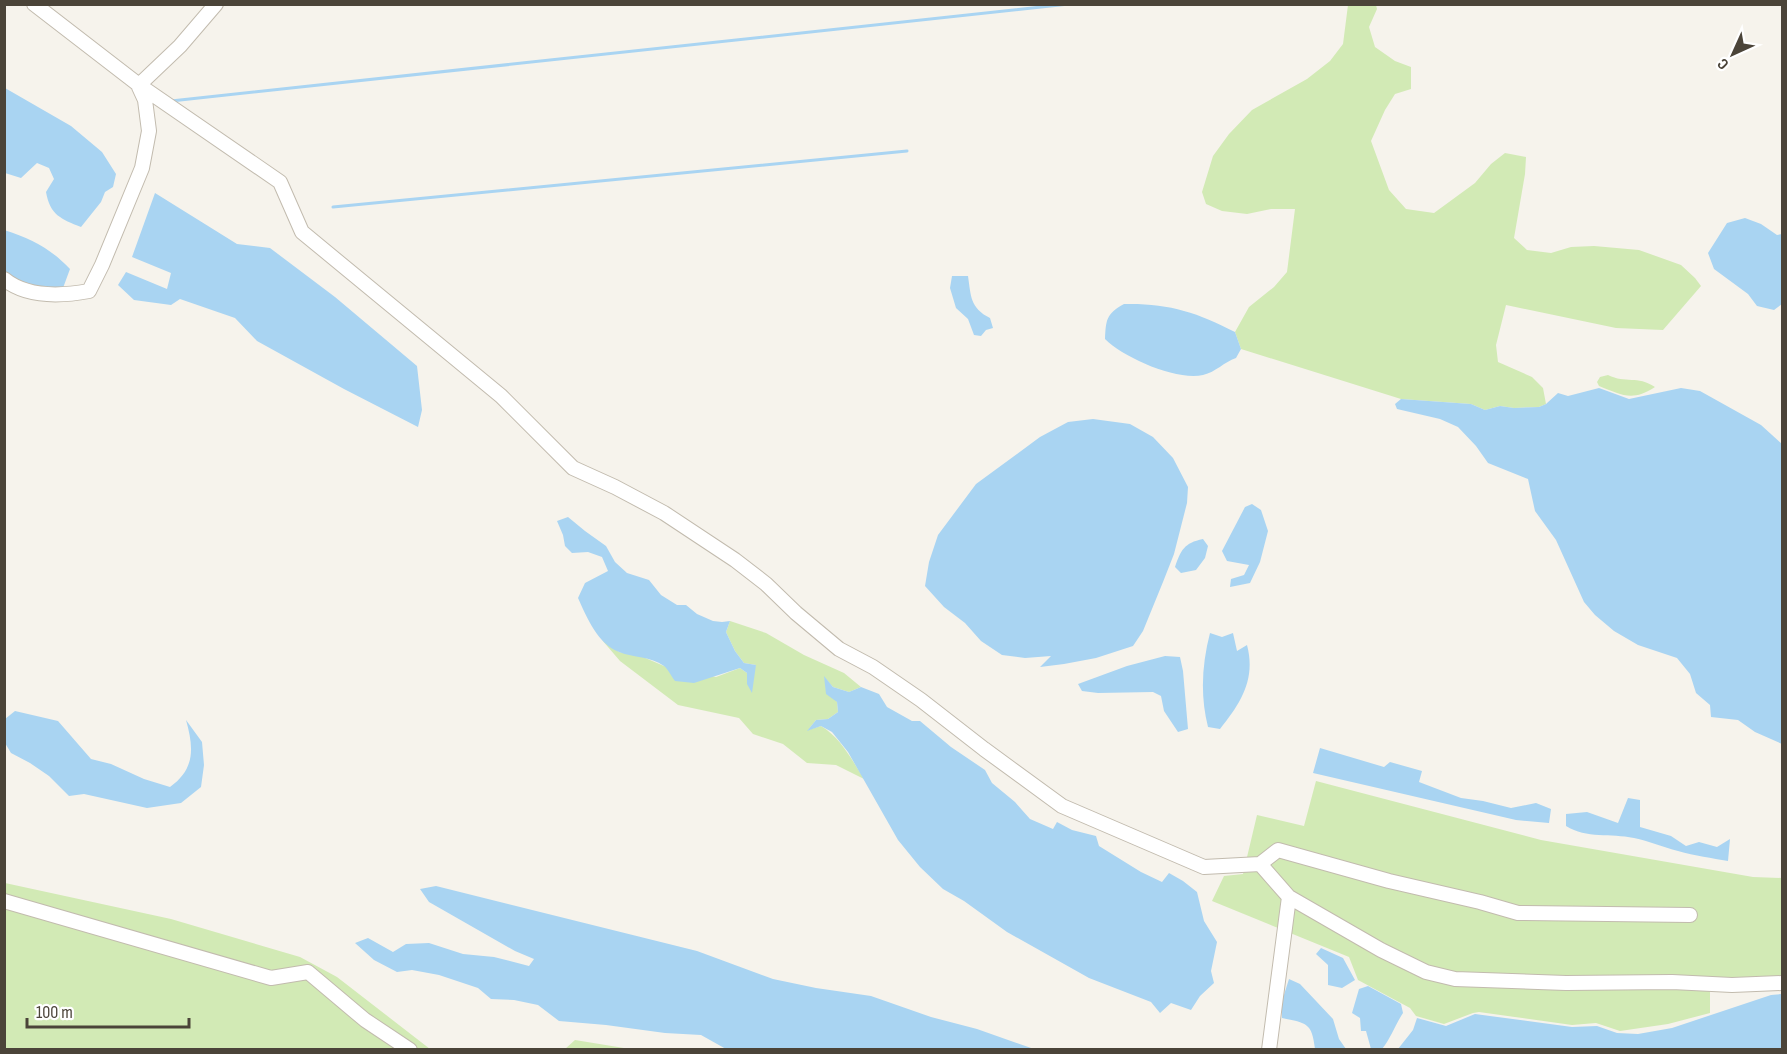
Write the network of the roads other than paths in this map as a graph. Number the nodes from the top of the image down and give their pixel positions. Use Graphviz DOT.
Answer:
graph roads {
  1 [pos="34,4"];
  2 [pos="216,4"];
  3 [pos="139,86"];
  4 [pos="4,279"];
  5 [pos="1260,864"];
  6 [pos="1289,897"];
  7 [pos="4,901"];
  8 [pos="1690,915"];
  9 [pos="1782,983"];
  10 [pos="410,1050"];
  11 [pos="1269,1050"];
  1 -- 3 [label="street"];
  2 -- 3 [label="street"];
  3 -- 4 [label="street"];
  3 -- 5 [label="street"];
  5 -- 6 [label="street"];
  5 -- 8 [label="street"];
  6 -- 9 [label="street"];
  6 -- 11 [label="street"];
  7 -- 10 [label="street"];
}
